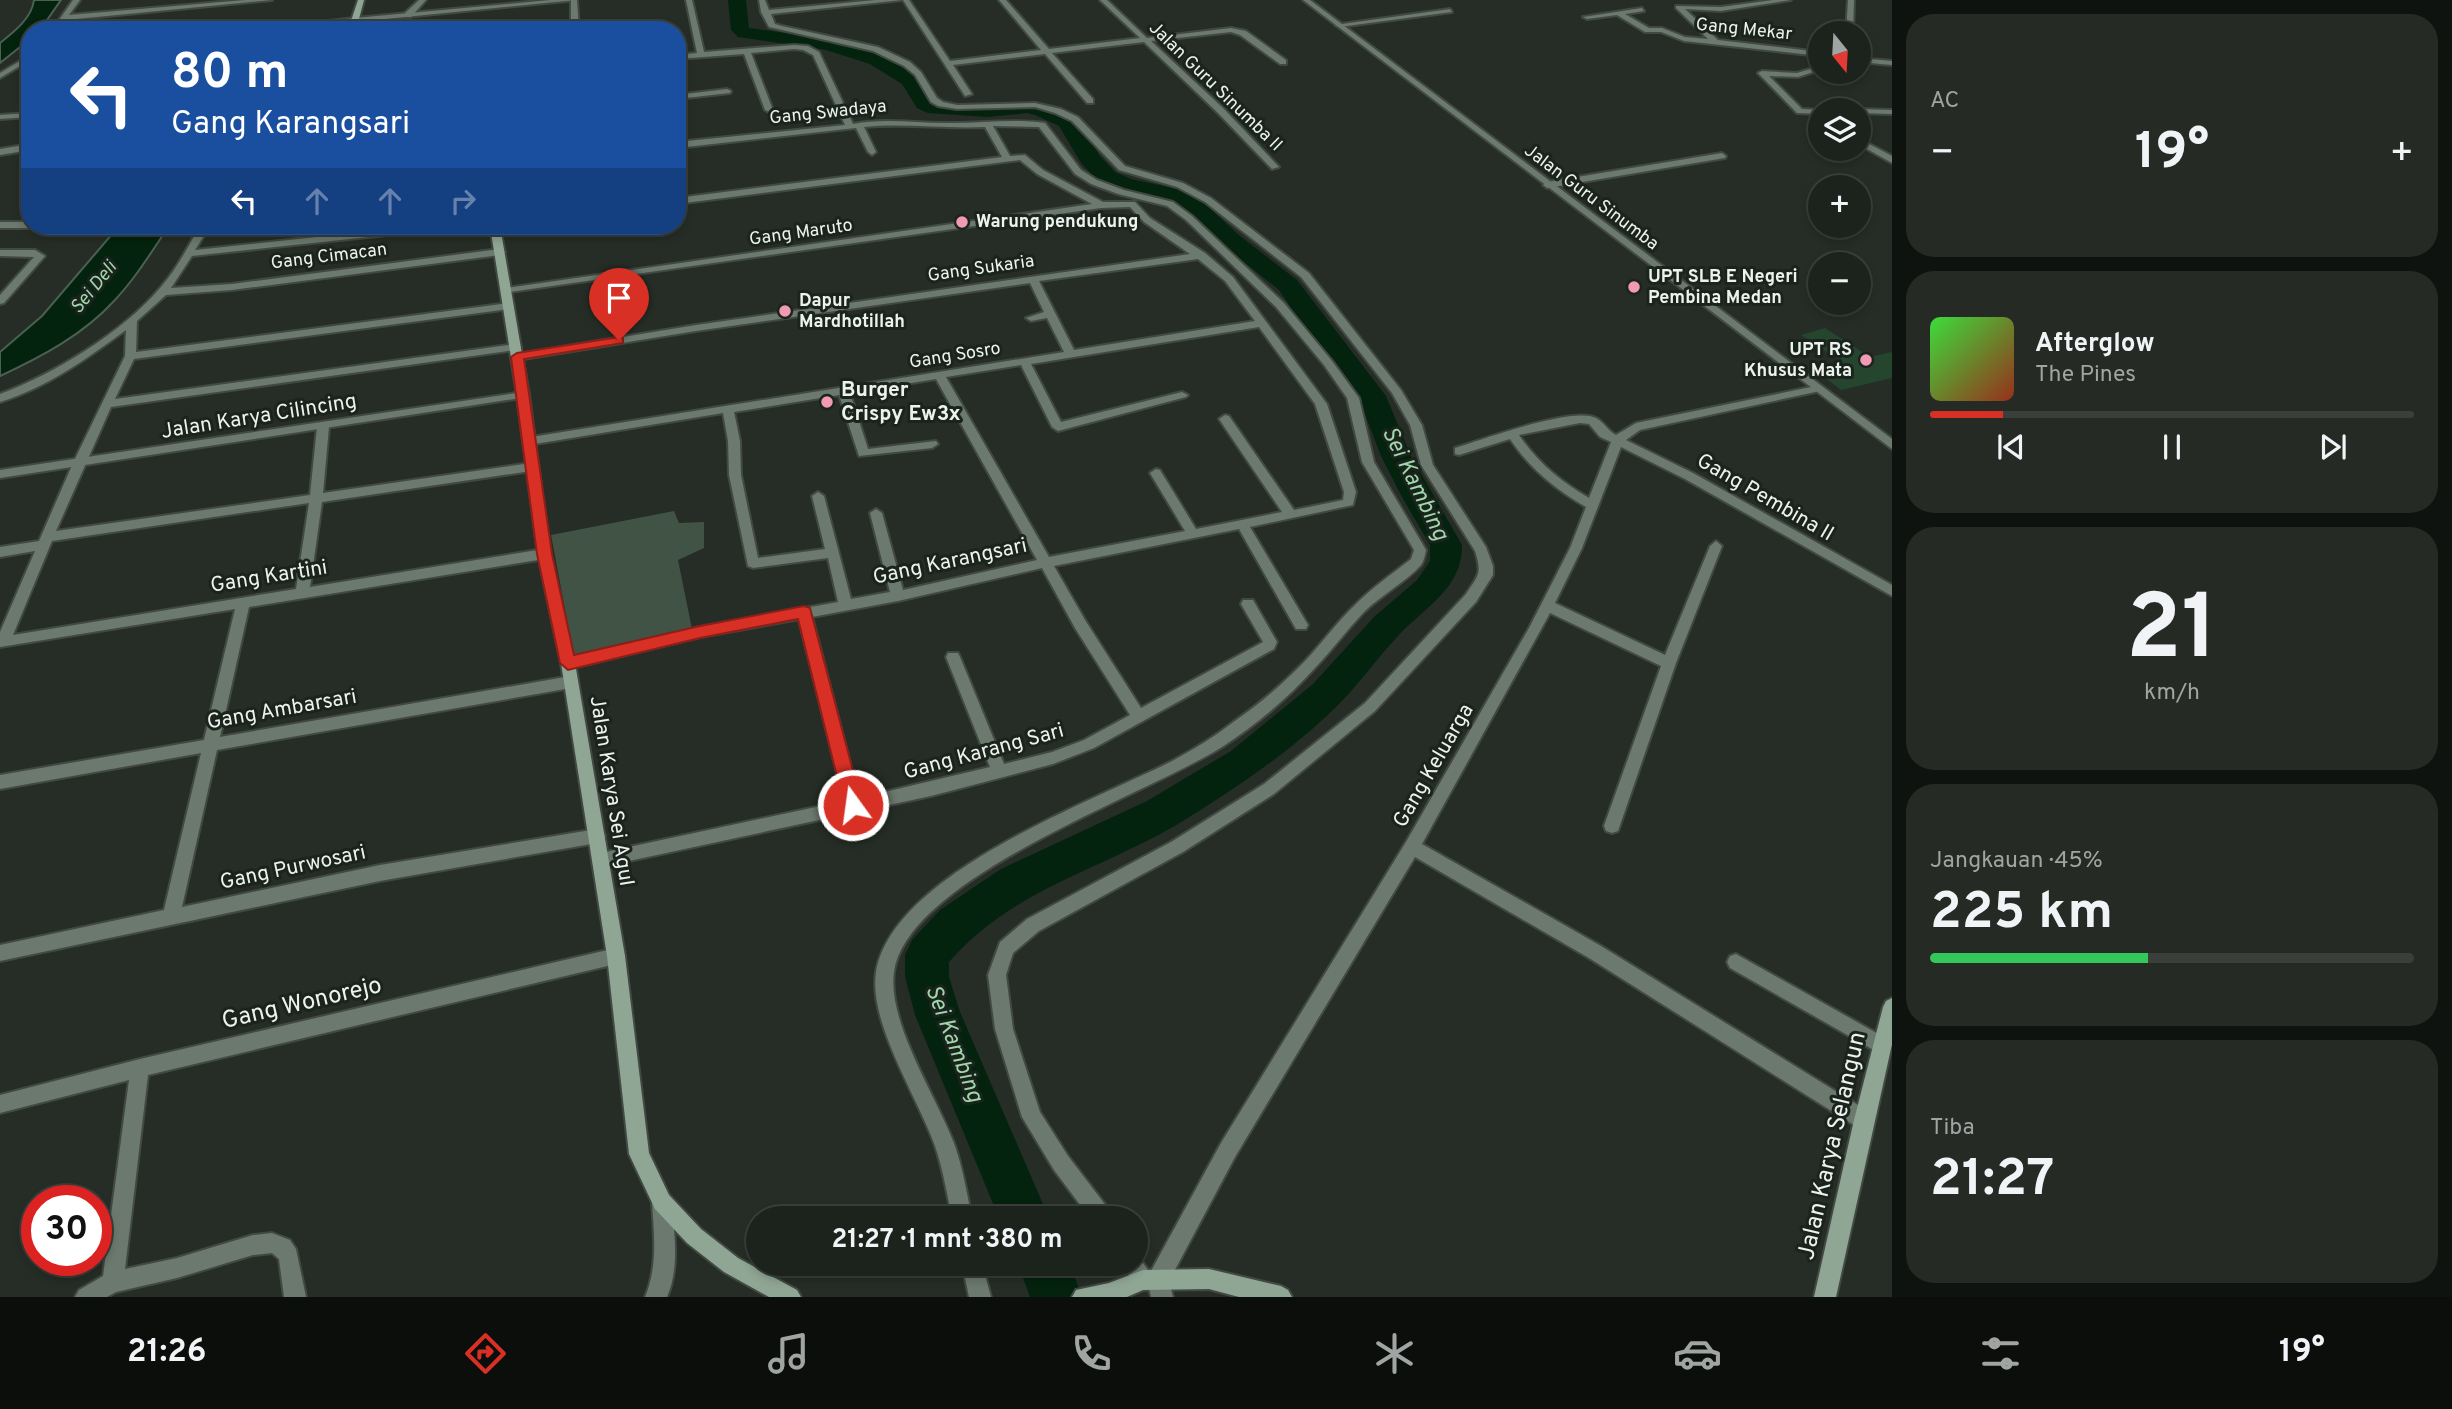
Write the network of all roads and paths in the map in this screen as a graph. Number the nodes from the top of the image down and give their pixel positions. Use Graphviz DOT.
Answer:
graph roads {
  1 [pos="77,0"];
  2 [pos="270,0"];
  3 [pos="361,0"];
  4 [pos="423,0"];
  5 [pos="573,0"];
  6 [pos="689,0"];
  7 [pos="900,0"];
  8 [pos="906,0"];
  9 [pos="1002,0"];
  10 [pos="1103,0"];
  11 [pos="1306,0"];
  12 [pos="1788,0"];
  13 [pos="1851,0"];
  14 [pos="535,2"];
  15 [pos="763,6"];
  16 [pos="266,10"];
  17 [pos="1642,10"];
  18 [pos="1450,11"];
  19 [pos="1619,13"];
  20 [pos="408,15"];
  21 [pos="1587,17"];
  22 [pos="65,18"];
  23 [pos="355,20"];
  24 [pos="62,21"];
  25 [pos="345,21"];
  26 [pos="574,21"];
  27 [pos="1850,21"];
  28 [pos="1339,25"];
  29 [pos="1144,40"];
  30 [pos="1715,42"];
  31 [pos="746,50"];
  32 [pos="1044,51"];
  33 [pos="1808,53"];
  34 [pos="701,55"];
  35 [pos="686,56"];
  36 [pos="1871,61"];
  37 [pos="1283,62"];
  38 [pos="21,63"];
  39 [pos="948,63"];
  40 [pos="1892,63"];
  41 [pos="1808,72"];
  42 [pos="0,76"];
  43 [pos="727,91"];
  44 [pos="968,94"];
  45 [pos="686,96"];
  46 [pos="1090,101"];
  47 [pos="769,110"];
  48 [pos="1808,111"];
  49 [pos="1871,111"];
  50 [pos="1892,112"];
  51 [pos="21,115"];
  52 [pos="0,117"];
  53 [pos="855,125"];
  54 [pos="988,125"];
  55 [pos="686,144"];
  56 [pos="1871,147"];
  57 [pos="21,148"];
  58 [pos="0,152"];
  59 [pos="872,152"];
  60 [pos="1722,156"];
  61 [pos="1007,159"];
  62 [pos="1892,159"];
  63 [pos="1275,167"];
  64 [pos="1547,185"];
  65 [pos="686,200"];
  66 [pos="1101,205"];
  67 [pos="0,225"];
  68 [pos="21,225"];
  69 [pos="199,235"];
  70 [pos="361,235"];
  71 [pos="499,235"];
  72 [pos="500,252"];
  73 [pos="0,253"];
  74 [pos="187,254"];
  75 [pos="1202,255"];
  76 [pos="1033,279"];
  77 [pos="162,292"];
  78 [pos="507,299"];
  79 [pos="0,301"];
  80 [pos="1050,314"];
  81 [pos="1031,318"];
  82 [pos="132,320"];
  83 [pos="1262,323"];
  84 [pos="516,352"];
  85 [pos="1071,355"];
  86 [pos="130,356"];
  87 [pos="1025,362"];
  88 [pos="940,376"];
  89 [pos="1816,389"];
  90 [pos="844,391"];
  91 [pos="1182,395"];
  92 [pos="523,396"];
  93 [pos="0,398"];
  94 [pos="108,404"];
  95 [pos="728,410"];
  96 [pos="1225,419"];
  97 [pos="323,427"];
  98 [pos="1513,435"];
  99 [pos="1618,440"];
  100 [pos="529,441"];
  101 [pos="932,444"];
  102 [pos="1892,445"];
  103 [pos="1459,451"];
  104 [pos="79,463"];
  105 [pos="531,467"];
  106 [pos="1156,473"];
  107 [pos="0,474"];
  108 [pos="818,496"];
  109 [pos="316,497"];
  110 [pos="1593,505"];
  111 [pos="876,513"];
  112 [pos="1290,514"];
  113 [pos="1242,524"];
  114 [pos="1193,534"];
  115 [pos="46,541"];
  116 [pos="1716,546"];
  117 [pos="0,552"];
  118 [pos="833,553"];
  119 [pos="544,554"];
  120 [pos="1045,563"];
  121 [pos="1892,591"];
  122 [pos="302,593"];
  123 [pos="898,596"];
  124 [pos="243,603"];
  125 [pos="1248,604"];
  126 [pos="846,605"];
  127 [pos="1548,606"];
  128 [pos="804,612"];
  129 [pos="1301,625"];
  130 [pos="1,641"];
  131 [pos="953,657"];
  132 [pos="568,663"];
  133 [pos="1670,663"];
  134 [pos="571,681"];
  135 [pos="1139,717"];
  136 [pos="211,744"];
  137 [pos="1000,772"];
  138 [pos="0,782"];
  139 [pos="853,805"];
  140 [pos="1612,826"];
  141 [pos="597,836"];
  142 [pos="1412,847"];
  143 [pos="601,860"];
  144 [pos="171,917"];
  145 [pos="0,953"];
  146 [pos="616,956"];
  147 [pos="1736,962"];
  148 [pos="1892,1007"];
  149 [pos="1883,1046"];
  150 [pos="140,1068"];
  151 [pos="0,1104"];
  152 [pos="1864,1120"];
  153 [pos="662,1202"];
  154 [pos="959,1206"];
  155 [pos="1094,1206"];
  156 [pos="975,1276"];
  157 [pos="1149,1280"];
  158 [pos="113,1282"];
  159 [pos="86,1297"];
  160 [pos="295,1297"];
  161 [pos="656,1297"];
  162 [pos="790,1297"];
  163 [pos="979,1297"];
  164 [pos="1083,1297"];
  165 [pos="1281,1297"];
  166 [pos="1825,1297"];
  1 -- 22 [label="street"];
  2 -- 16 [label="street"];
  2 -- 22 [label="street"];
  3 -- 23 [label="main road"];
  4 -- 20 [label="street"];
  5 -- 14 [label="street"];
  5 -- 26 [label="street"];
  6 -- 34 [label="street"];
  7 -- 15 [label="street"];
  8 -- 39 [label="street"];
  9 -- 32 [label="street"];
  10 -- 29 [label="street, Jalan Guru Sinumba II"];
  11 -- 28 [label="street, Jalan Guru Sinumba"];
  12 -- 30 [label="street"];
  13 -- 27 [label="street"];
  14 -- 20 [label="street"];
  15 -- 155 [label="street"];
  17 -- 19 [label="street"];
  18 -- 28 [label="street"];
  19 -- 21 [label="street"];
  19 -- 30 [label="street, Gang Mekar"];
  20 -- 23 [label="street"];
  22 -- 24 [label="street"];
  23 -- 25 [label="street"];
  28 -- 64 [label="street, Jalan Guru Sinumba"];
  29 -- 32 [label="street"];
  29 -- 37 [label="street"];
  29 -- 63 [label="street, Jalan Guru Sinumba II"];
  30 -- 33 [label="street, Gang Mekar"];
  31 -- 34 [label="street"];
  31 -- 47 [label="street"];
  31 -- 53 [label="street"];
  32 -- 39 [label="street"];
  32 -- 46 [label="street"];
  34 -- 35 [label="street"];
  36 -- 40 [label="street"];
  38 -- 42 [label="street"];
  39 -- 44 [label="street"];
  41 -- 48 [label="street"];
  43 -- 45 [label="street"];
  49 -- 50 [label="street"];
  51 -- 52 [label="street"];
  53 -- 54 [label="street, Gang Swadaya"];
  53 -- 55 [label="street, Gang Swadaya"];
  53 -- 59 [label="street"];
  54 -- 61 [label="street"];
  54 -- 154 [label="street, Gang Swadaya"];
  56 -- 62 [label="street"];
  57 -- 58 [label="street"];
  60 -- 64 [label="street"];
  61 -- 65 [label="street"];
  61 -- 66 [label="street"];
  64 -- 89 [label="street, Jalan Guru Sinumba"];
  66 -- 75 [label="street"];
  66 -- 78 [label="street, Gang Maruto"];
  67 -- 68 [label="street"];
  69 -- 74 [label="street"];
  70 -- 74 [label="street"];
  71 -- 72 [label="main road, Jalan Karya Sei Agul"];
  72 -- 77 [label="street, Gang Cimacan"];
  72 -- 78 [label="main road, Jalan Karya Sei Agul"];
  73 -- 79 [label="street"];
  74 -- 77 [label="street"];
  75 -- 76 [label="street, Gang Sukaria"];
  75 -- 83 [label="street"];
  76 -- 80 [label="street"];
  76 -- 84 [label="street, Gang Sukaria"];
  77 -- 82 [label="street"];
  78 -- 84 [label="main road, Jalan Karya Sei Agul"];
  78 -- 86 [label="street, Gang Maruto"];
  80 -- 81 [label="street"];
  80 -- 85 [label="street"];
  82 -- 86 [label="street"];
  82 -- 93 [label="street"];
  83 -- 85 [label="street, Gang Sosro"];
  83 -- 112 [label="street, Gang Karangsari"];
  84 -- 92 [label="main road, Jalan Karya Sei Agul"];
  84 -- 94 [label="street, Gang Sukaria"];
  85 -- 87 [label="street, Gang Sosro"];
  86 -- 94 [label="street"];
  87 -- 88 [label="street, Gang Sosro"];
  87 -- 91 [label="street"];
  88 -- 90 [label="street, Gang Sosro"];
  88 -- 120 [label="street"];
  89 -- 99 [label="street"];
  89 -- 102 [label="street, Jalan Guru Sinumba"];
  90 -- 95 [label="street, Gang Sosro"];
  90 -- 101 [label="street"];
  92 -- 97 [label="street, Jalan Karya Cilincing"];
  92 -- 100 [label="main road, Jalan Karya Sei Agul"];
  94 -- 104 [label="street"];
  95 -- 100 [label="street, Gang Sosro"];
  95 -- 118 [label="street"];
  96 -- 112 [label="street"];
  97 -- 104 [label="street, Jalan Karya Cilincing"];
  97 -- 109 [label="street"];
  98 -- 99 [label="street, Gang Pembina II"];
  98 -- 103 [label="street, Gang Pembina II"];
  98 -- 110 [label="street"];
  99 -- 110 [label="street, Gang Keluarga"];
  99 -- 121 [label="street, Gang Pembina II"];
  100 -- 105 [label="main road, Jalan Karya Sei Agul"];
  104 -- 107 [label="street, Jalan Karya Cilincing"];
  104 -- 115 [label="street"];
  105 -- 109 [label="street"];
  105 -- 119 [label="main road, Jalan Karya Sei Agul"];
  106 -- 114 [label="street"];
  108 -- 118 [label="street"];
  109 -- 115 [label="street"];
  109 -- 122 [label="street"];
  110 -- 127 [label="street, Gang Keluarga"];
  111 -- 123 [label="street"];
  112 -- 113 [label="street, Gang Karangsari"];
  113 -- 114 [label="street, Gang Karangsari"];
  113 -- 129 [label="street"];
  114 -- 120 [label="street, Gang Karangsari"];
  115 -- 117 [label="street"];
  115 -- 130 [label="street"];
  116 -- 133 [label="street"];
  118 -- 126 [label="street"];
  119 -- 122 [label="street, Gang Kartini"];
  119 -- 132 [label="main road, Jalan Karya Sei Agul"];
  120 -- 123 [label="street, Gang Karangsari"];
  120 -- 135 [label="street"];
  122 -- 124 [label="street, Gang Kartini"];
  123 -- 126 [label="street, Gang Karangsari"];
  124 -- 130 [label="street, Gang Kartini"];
  124 -- 136 [label="street"];
  125 -- 135 [label="street, Gang Karang Sari"];
  126 -- 128 [label="street, Gang Karangsari"];
  127 -- 133 [label="street"];
  127 -- 142 [label="street, Gang Keluarga"];
  128 -- 132 [label="street, Gang Karangsari"];
  128 -- 139 [label="street"];
  131 -- 137 [label="street"];
  132 -- 134 [label="main road, Jalan Karya Sei Agul"];
  133 -- 140 [label="street"];
  134 -- 136 [label="street, Gang Ambarsari"];
  134 -- 141 [label="main road, Jalan Karya Sei Agul"];
  135 -- 137 [label="street, Gang Karang Sari"];
  136 -- 138 [label="street, Gang Ambarsari"];
  136 -- 144 [label="street"];
  137 -- 139 [label="street, Gang Karang Sari"];
  139 -- 143 [label="street, Gang Karang Sari"];
  141 -- 143 [label="main road, Jalan Karya Sei Agul"];
  141 -- 144 [label="street, Gang Purwosari"];
  142 -- 152 [label="street"];
  142 -- 157 [label="street, Gang Keluarga"];
  143 -- 146 [label="main road, Jalan Karya Sei Agul"];
  144 -- 145 [label="street, Gang Purwosari"];
  146 -- 150 [label="street, Gang Wonorejo"];
  146 -- 153 [label="main road, Jalan Karya Sei Agul"];
  147 -- 149 [label="street"];
  148 -- 149 [label="main road, Jalan Karya Selangun"];
  149 -- 152 [label="main road, Jalan Karya Selangun"];
  150 -- 151 [label="street, Gang Wonorejo"];
  150 -- 158 [label="street"];
  152 -- 166 [label="main road, Jalan Karya Selangun"];
  153 -- 161 [label="street"];
  153 -- 162 [label="main road, Jalan Karya Sei Agul"];
  156 -- 163 [label="street"];
  157 -- 164 [label="main road"];
  157 -- 165 [label="main road"];
  158 -- 159 [label="street"];
  158 -- 160 [label="street"];
}
